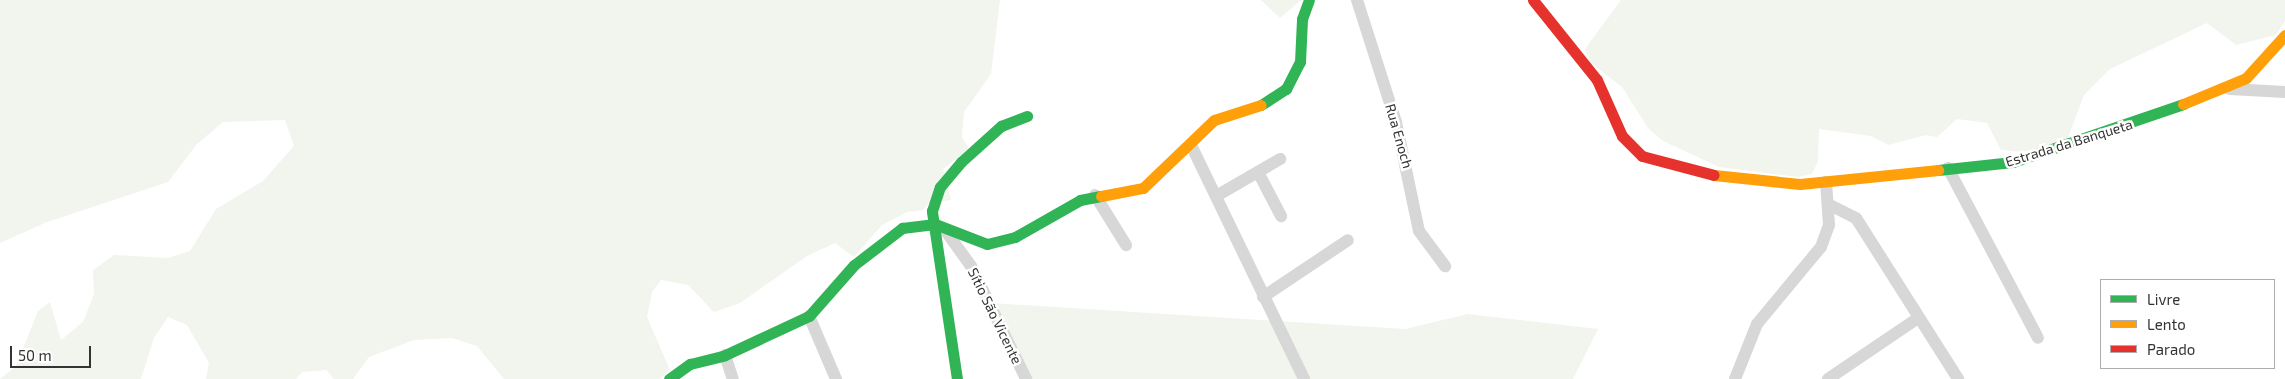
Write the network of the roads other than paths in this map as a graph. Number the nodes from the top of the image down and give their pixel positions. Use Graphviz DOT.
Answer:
graph roads {
  1 [pos="1309,0"];
  2 [pos="1357,0"];
  3 [pos="1534,0"];
  4 [pos="2285,35"];
  5 [pos="2218,90"];
  6 [pos="2285,92"];
  7 [pos="1026,116"];
  8 [pos="1191,145"];
  9 [pos="1280,159"];
  10 [pos="1948,168"];
  11 [pos="1258,172"];
  12 [pos="1826,182"];
  13 [pos="1218,195"];
  14 [pos="1095,196"];
  15 [pos="1830,205"];
  16 [pos="1282,216"];
  17 [pos="940,227"];
  18 [pos="1348,240"];
  19 [pos="1126,245"];
  20 [pos="1445,266"];
  21 [pos="1263,297"];
  22 [pos="809,316"];
  23 [pos="1918,318"];
  24 [pos="2038,338"];
  25 [pos="725,355"];
  26 [pos="669,379"];
  27 [pos="733,379"];
  28 [pos="836,379"];
  29 [pos="957,379"];
  30 [pos="1026,379"];
  31 [pos="1304,379"];
  32 [pos="1736,379"];
  33 [pos="1828,379"];
  34 [pos="1958,379"];
  1 -- 8 [label="street"];
  2 -- 20 [label="street, Rua Enoch"];
  3 -- 12 [label="street, Estrada da Banqueta"];
  4 -- 5 [label="street, Estrada da Banqueta"];
  5 -- 6 [label="street"];
  5 -- 10 [label="street, Estrada da Banqueta"];
  7 -- 17 [label="street"];
  8 -- 13 [label="street"];
  8 -- 14 [label="street"];
  9 -- 11 [label="street"];
  10 -- 12 [label="street, Estrada da Banqueta"];
  10 -- 24 [label="street"];
  11 -- 13 [label="street"];
  11 -- 16 [label="street"];
  12 -- 15 [label="street"];
  13 -- 21 [label="street"];
  14 -- 17 [label="street"];
  14 -- 19 [label="street"];
  15 -- 23 [label="street"];
  15 -- 32 [label="street"];
  17 -- 22 [label="street"];
  17 -- 29 [label="street"];
  17 -- 30 [label="street, Sítio São Vicente"];
  18 -- 21 [label="street"];
  21 -- 31 [label="street"];
  22 -- 25 [label="street"];
  22 -- 28 [label="street"];
  23 -- 33 [label="street"];
  23 -- 34 [label="street"];
  25 -- 26 [label="street"];
  25 -- 27 [label="street"];
}
